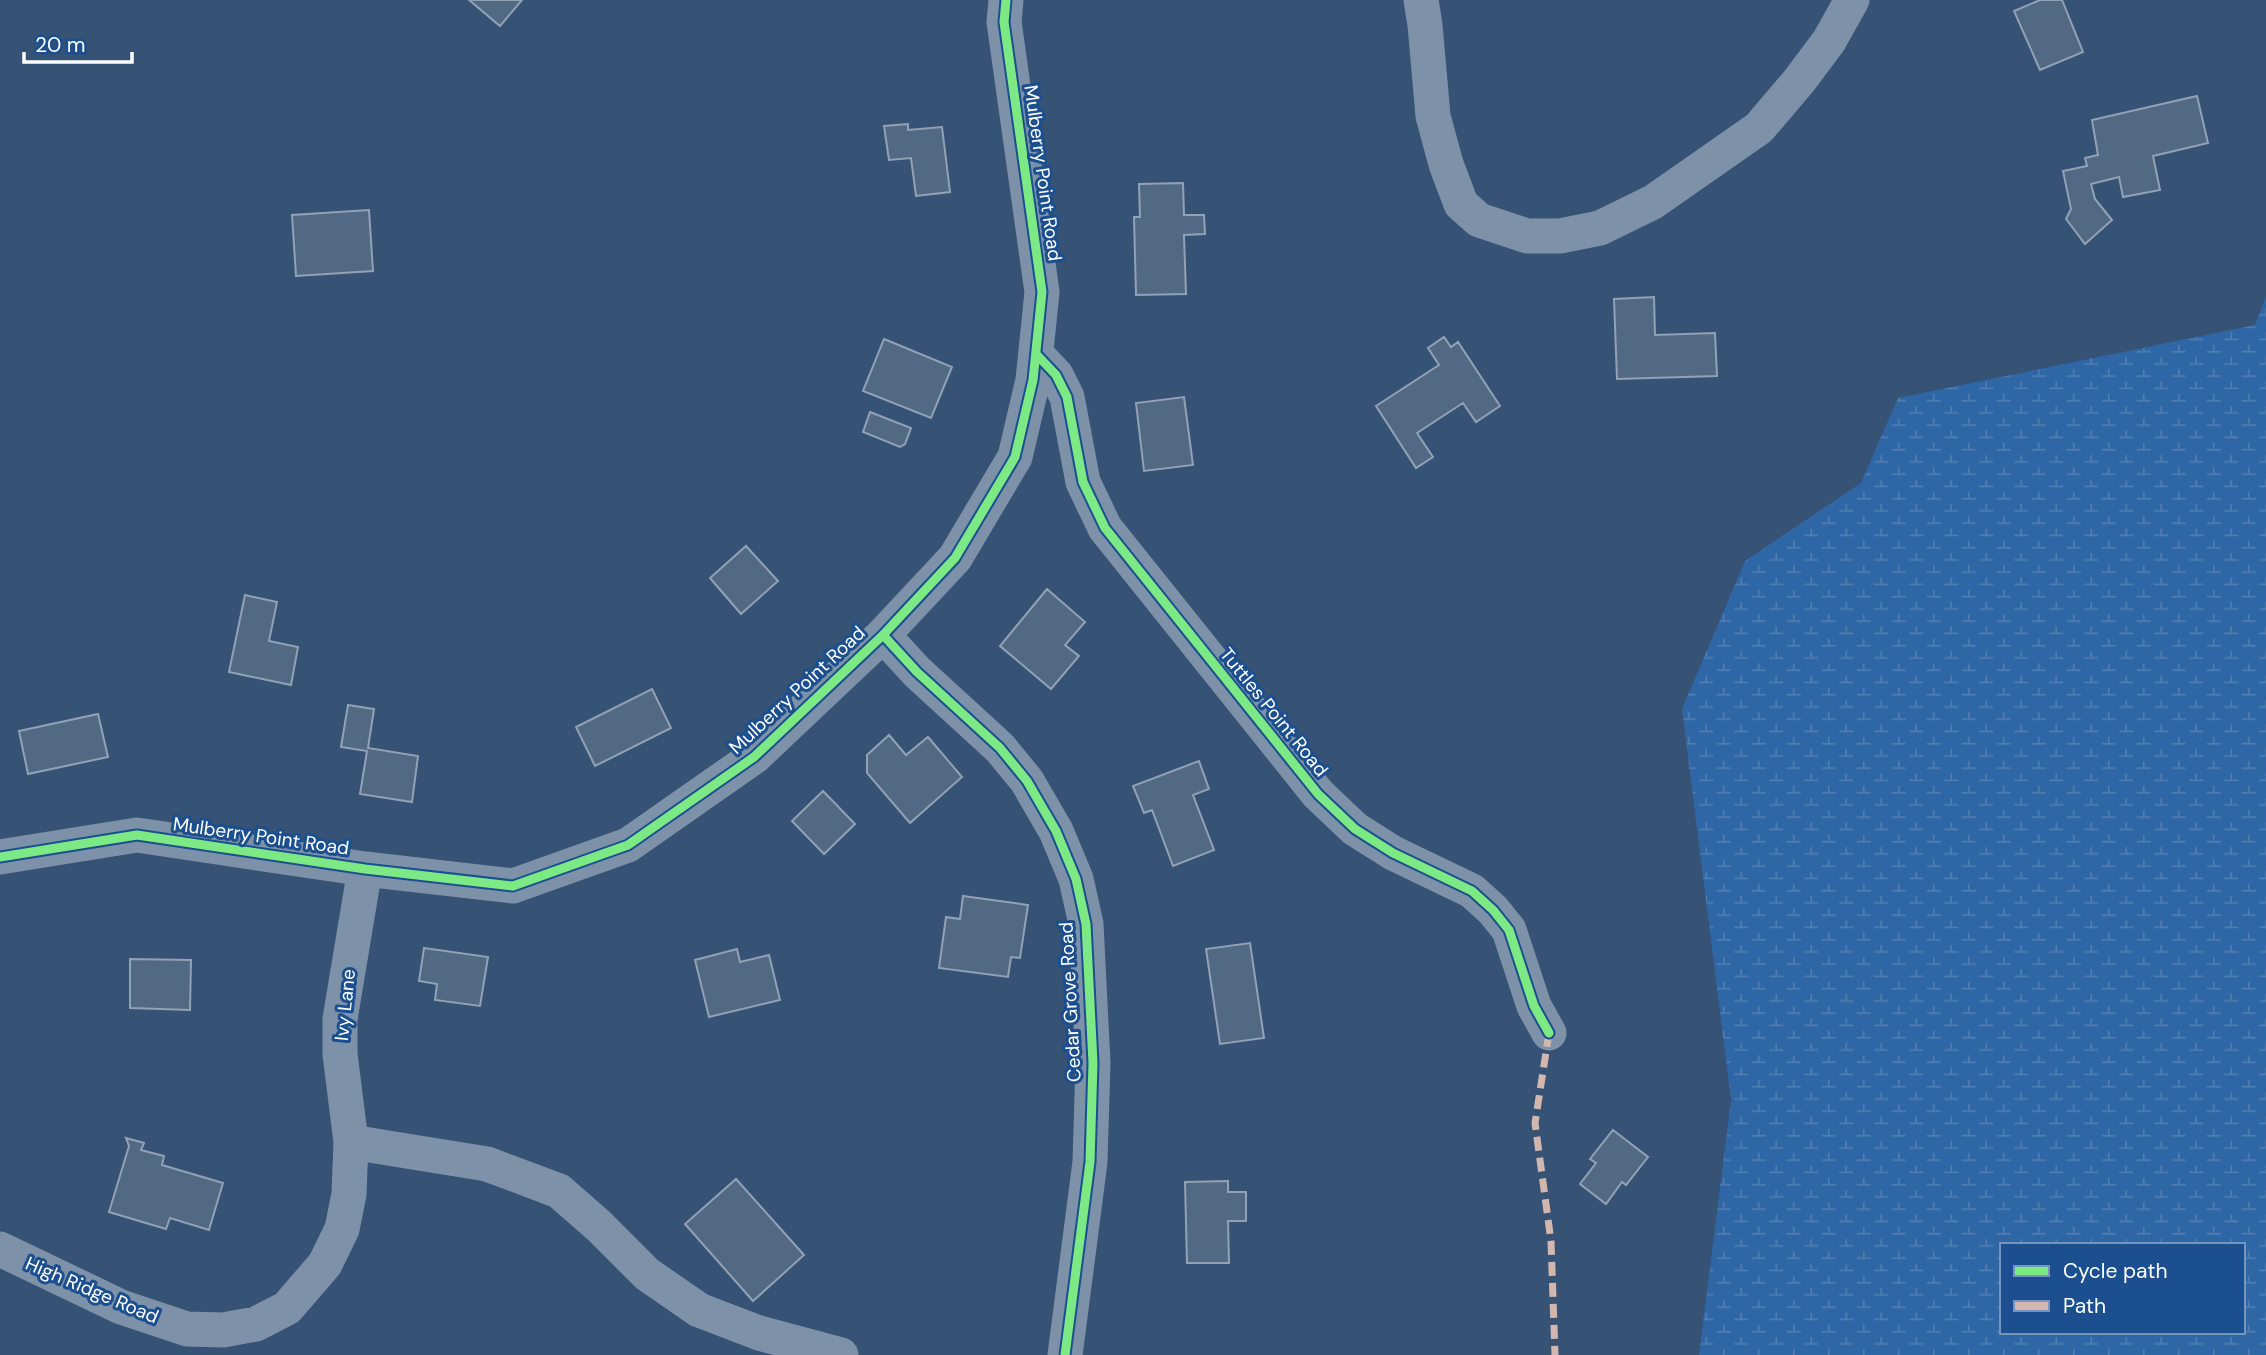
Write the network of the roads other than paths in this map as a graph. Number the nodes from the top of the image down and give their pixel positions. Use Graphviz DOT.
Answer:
graph roads {
  1 [pos="1006,0"];
  2 [pos="1421,0"];
  3 [pos="1852,0"];
  4 [pos="1037,355"];
  5 [pos="883,635"];
  6 [pos="0,857"];
  7 [pos="365,869"];
  8 [pos="1549,1033"];
  9 [pos="351,1142"];
  10 [pos="0,1249"];
  11 [pos="841,1355"];
  12 [pos="1065,1355"];
  1 -- 4 [label="street, Mulberry Point Road"];
  2 -- 3 [label="street"];
  4 -- 5 [label="street, Mulberry Point Road"];
  4 -- 8 [label="street, Tuttles Point Road"];
  5 -- 7 [label="street, Mulberry Point Road"];
  5 -- 12 [label="street, Cedar Grove Road"];
  6 -- 7 [label="street, Mulberry Point Road"];
  7 -- 9 [label="street, Ivy Lane"];
  9 -- 10 [label="street, High Ridge Road"];
  9 -- 11 [label="street"];
}
